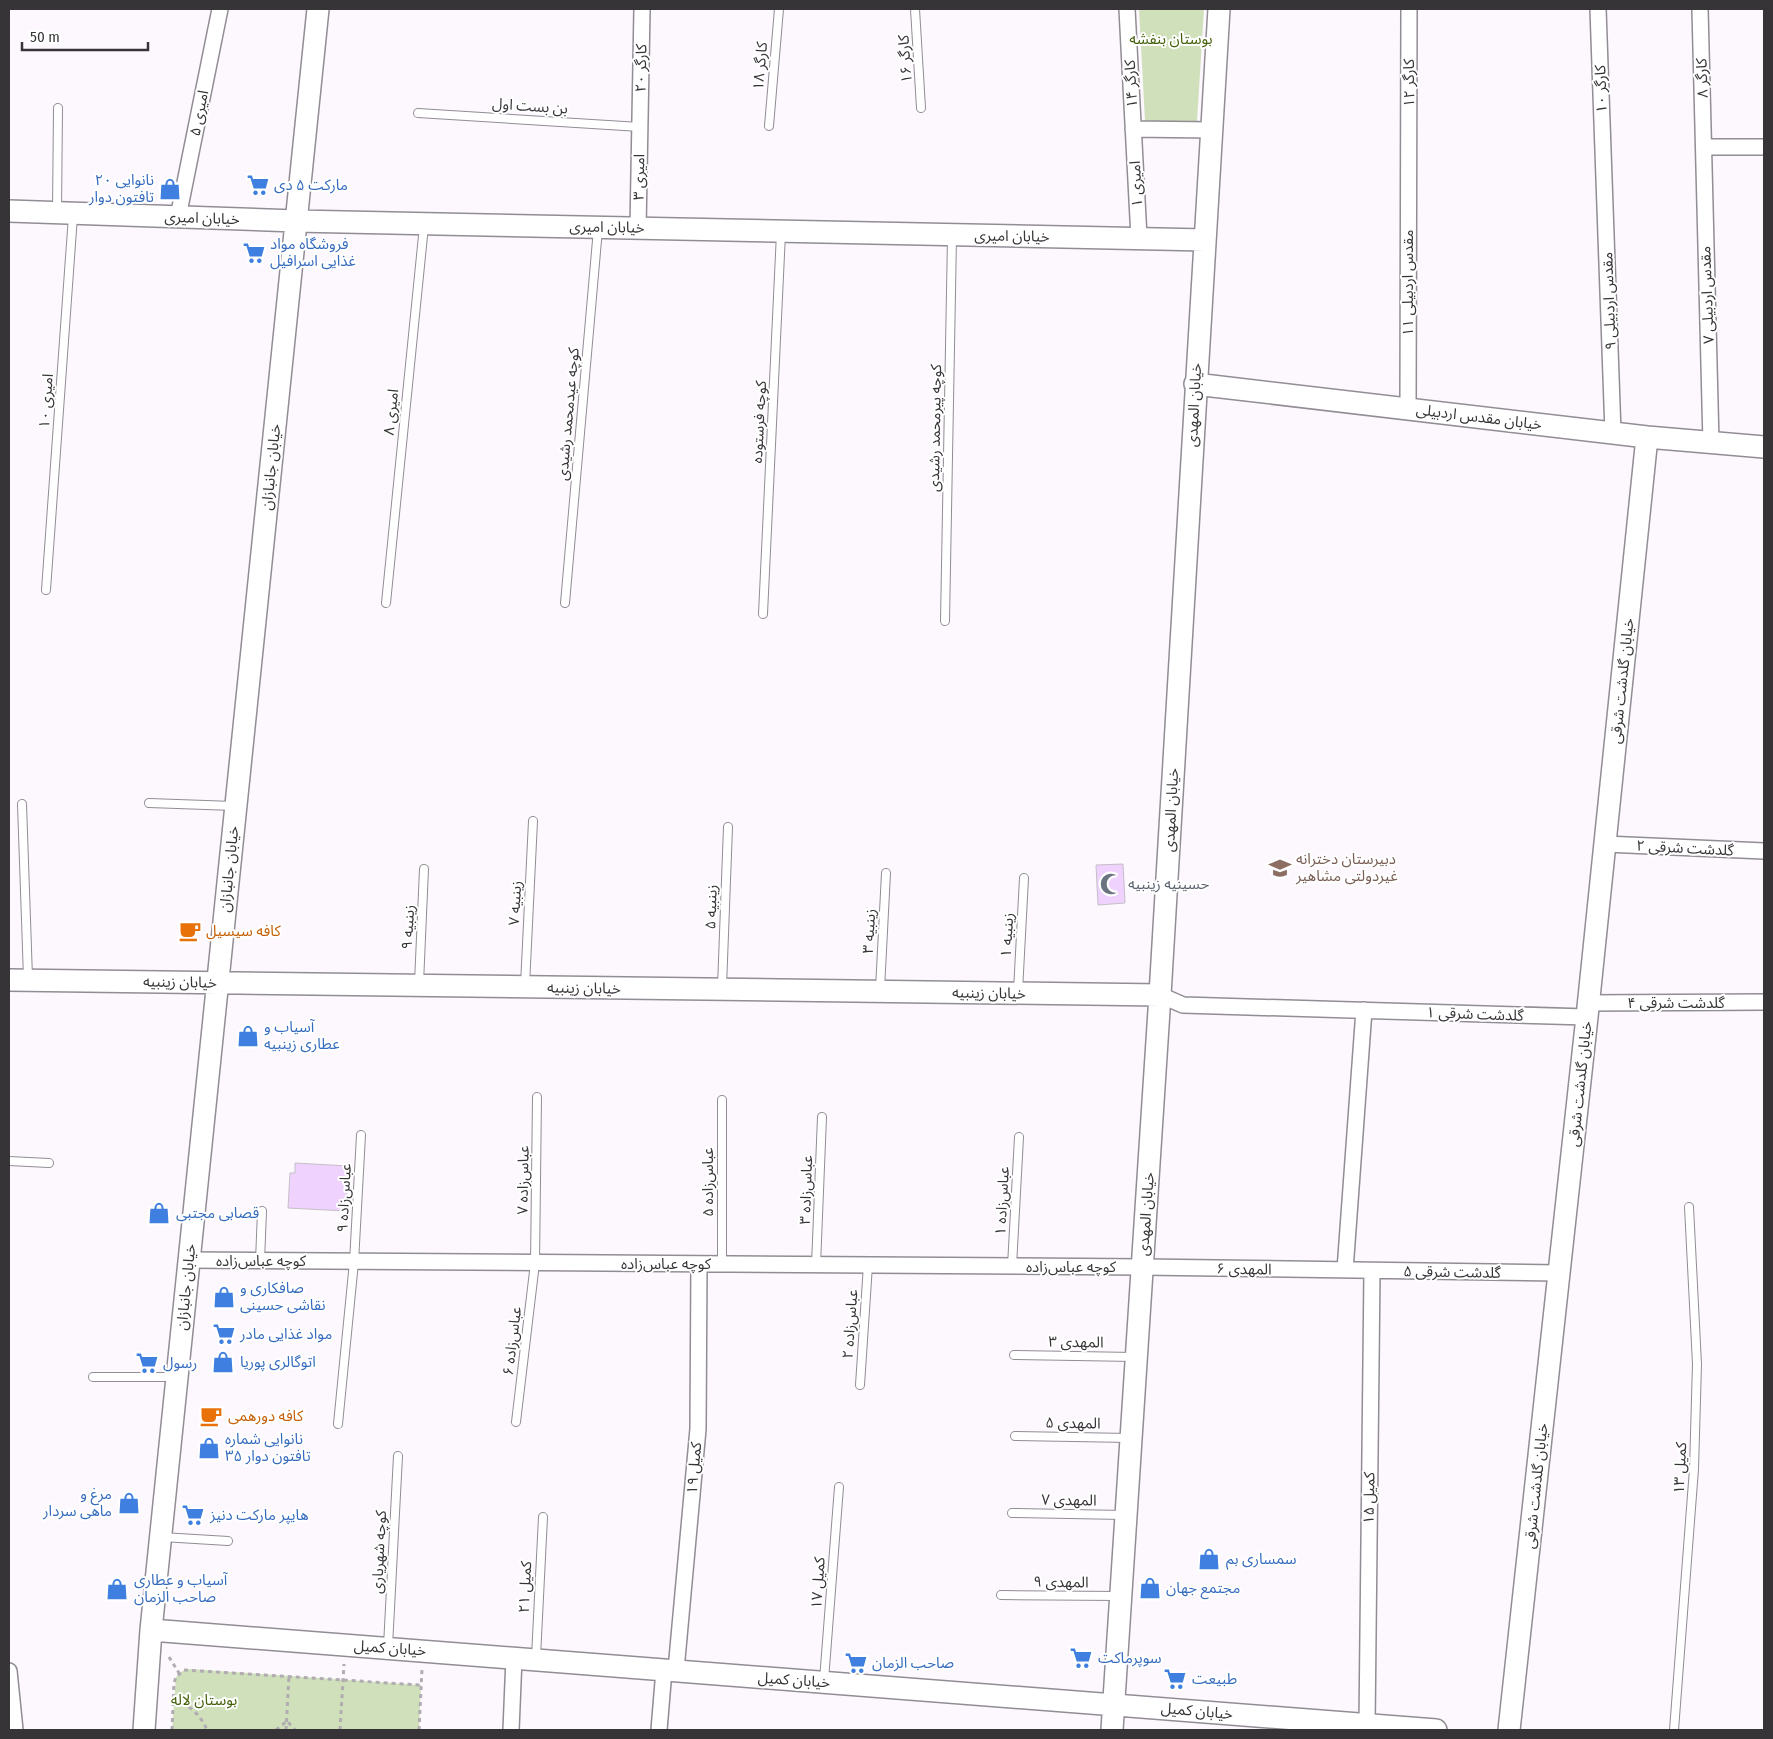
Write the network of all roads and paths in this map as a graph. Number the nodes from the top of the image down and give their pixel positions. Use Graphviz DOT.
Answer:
graph roads {
  1 [pos="220,9"];
  2 [pos="318,9"];
  3 [pos="642,9"];
  4 [pos="779,9"];
  5 [pos="915,9"];
  6 [pos="1127,9"];
  7 [pos="1219,9"];
  8 [pos="1409,9"];
  9 [pos="1598,9"];
  10 [pos="1700,9"];
  11 [pos="58,108"];
  12 [pos="921,108"];
  13 [pos="418,113"];
  14 [pos="769,126"];
  15 [pos="640,127"];
  16 [pos="1133,130"];
  17 [pos="1212,130"];
  18 [pos="1704,147"];
  19 [pos="1764,147"];
  20 [pos="1408,156"];
  21 [pos="1604,168"];
  22 [pos="9,211"];
  23 [pos="65,213"];
  24 [pos="178,217"];
  25 [pos="296,221"];
  26 [pos="424,224"];
  27 [pos="598,227"];
  28 [pos="638,228"];
  29 [pos="782,231"];
  30 [pos="952,235"];
  31 [pos="1139,238"];
  32 [pos="1205,240"];
  33 [pos="1195,384"];
  34 [pos="1408,409"];
  35 [pos="1614,433"];
  36 [pos="1647,437"];
  37 [pos="1712,443"];
  38 [pos="1764,447"];
  39 [pos="46,590"];
  40 [pos="386,602"];
  41 [pos="565,603"];
  42 [pos="763,614"];
  43 [pos="945,621"];
  44 [pos="149,803"];
  45 [pos="22,804"];
  46 [pos="236,806"];
  47 [pos="533,822"];
  48 [pos="728,827"];
  49 [pos="1605,844"];
  50 [pos="1764,852"];
  51 [pos="424,869"];
  52 [pos="886,873"];
  53 [pos="1024,878"];
  54 [pos="18,980"];
  55 [pos="218,982"];
  56 [pos="419,985"];
  57 [pos="525,987"];
  58 [pos="722,989"];
  59 [pos="880,992"];
  60 [pos="1018,993"];
  61 [pos="1160,995"];
  62 [pos="1764,1002"];
  63 [pos="1364,1010"];
  64 [pos="1588,1010"];
  65 [pos="537,1097"];
  66 [pos="722,1100"];
  67 [pos="822,1117"];
  68 [pos="361,1135"];
  69 [pos="1019,1137"];
  70 [pos="9,1161"];
  71 [pos="49,1163"];
  72 [pos="1689,1207"];
  73 [pos="262,1210"];
  74 [pos="189,1260"];
  75 [pos="260,1261"];
  76 [pos="354,1262"];
  77 [pos="535,1263"];
  78 [pos="699,1264"];
  79 [pos="722,1264"];
  80 [pos="816,1265"];
  81 [pos="868,1265"];
  82 [pos="1012,1266"];
  83 [pos="1143,1267"];
  84 [pos="1345,1270"];
  85 [pos="1372,1271"];
  86 [pos="1559,1273"];
  87 [pos="1014,1355"];
  88 [pos="1137,1357"];
  89 [pos="177,1376"];
  90 [pos="93,1377"];
  91 [pos="860,1385"];
  92 [pos="516,1422"];
  93 [pos="338,1424"];
  94 [pos="1015,1436"];
  95 [pos="1132,1438"];
  96 [pos="398,1456"];
  97 [pos="839,1487"];
  98 [pos="1012,1514"];
  99 [pos="1126,1515"];
  100 [pos="543,1517"];
  101 [pos="160,1537"];
  102 [pos="228,1542"];
  103 [pos="1001,1595"];
  104 [pos="1121,1596"];
  105 [pos="151,1630"];
  106 [pos="388,1648"];
  107 [pos="514,1658"];
  108 [pos="536,1660"];
  109 [pos="670,1670"];
  110 [pos="9,1671"];
  111 [pos="289,1676"];
  112 [pos="343,1680"];
  113 [pos="824,1682"];
  114 [pos="174,1702"];
  115 [pos="1114,1704"];
  116 [pos="286,1721"];
  117 [pos="1367,1725"];
  118 [pos="1327,1726"];
  119 [pos="15,1730"];
  120 [pos="144,1730"];
  121 [pos="172,1730"];
  122 [pos="208,1730"];
  123 [pos="276,1730"];
  124 [pos="286,1730"];
  125 [pos="295,1730"];
  126 [pos="340,1730"];
  127 [pos="419,1730"];
  128 [pos="511,1730"];
  129 [pos="659,1730"];
  130 [pos="1112,1730"];
  131 [pos="1436,1730"];
  132 [pos="1509,1730"];
  133 [pos="1674,1730"];
  1 -- 24 [label="street, امیری ۵"];
  2 -- 25 [label="street, خیابان جانبازان"];
  3 -- 15 [label="street, کارگر ۲۰"];
  4 -- 14 [label="lane, کارگر ۱۸"];
  5 -- 12 [label="lane, کارگر ۱۶"];
  6 -- 16 [label="street, کارگر ۱۴"];
  7 -- 17 [label="street, خیابان المهدی"];
  8 -- 20 [label="street, کارگر ۱۲"];
  9 -- 21 [label="street, کارگر ۱۰"];
  10 -- 18 [label="street, کارگر ۸"];
  11 -- 23 [label="lane, امیری ۱۰"];
  13 -- 15 [label="lane, بن بست اول"];
  15 -- 28 [label="street, امیری ۳"];
  16 -- 17 [label="street"];
  16 -- 31 [label="street, امیری ۱"];
  17 -- 32 [label="street, خیابان المهدی"];
  18 -- 19 [label="street"];
  18 -- 37 [label="street, مقدس اردبیلی ۷"];
  20 -- 34 [label="street, مقدس اردبیلی ۱۱"];
  21 -- 35 [label="street, مقدس اردبیلی ۹"];
  22 -- 23 [label="street, خیابان امیری"];
  23 -- 24 [label="street, خیابان امیری"];
  23 -- 39 [label="lane, امیری ۱۰"];
  24 -- 25 [label="street, خیابان امیری"];
  25 -- 26 [label="street, خیابان امیری"];
  25 -- 46 [label="street, خیابان جانبازان"];
  26 -- 27 [label="street, خیابان امیری"];
  26 -- 40 [label="lane, امیری ۸"];
  27 -- 28 [label="street, خیابان امیری"];
  27 -- 41 [label="lane, کوچه عیدمحمد رشیدی"];
  28 -- 29 [label="street, خیابان امیری"];
  29 -- 30 [label="street, خیابان امیری"];
  29 -- 42 [label="lane, کوچه فرستوده"];
  30 -- 31 [label="street, خیابان امیری"];
  30 -- 43 [label="lane, کوچه پیرمحمد رشیدی"];
  31 -- 32 [label="street, خیابان امیری"];
  32 -- 33 [label="street, خیابان المهدی"];
  33 -- 34 [label="street, خیابان مقدس اردبیلی"];
  33 -- 61 [label="street, خیابان المهدی"];
  34 -- 35 [label="street, خیابان مقدس اردبیلی"];
  35 -- 36 [label="street, خیابان مقدس اردبیلی"];
  36 -- 37 [label="street, خیابان مقدس اردبیلی"];
  36 -- 49 [label="street, خیابان گلدشت شرقی"];
  37 -- 38 [label="street, خیابان مقدس اردبیلی"];
  44 -- 46 [label="lane"];
  45 -- 54 [label="lane"];
  46 -- 55 [label="street, خیابان جانبازان"];
  47 -- 57 [label="lane, زینبیه ۷"];
  48 -- 58 [label="lane, زینبیه ۵"];
  49 -- 50 [label="street, گلدشت شرقی ۲"];
  49 -- 64 [label="street, خیابان گلدشت شرقی"];
  51 -- 56 [label="lane, زینبیه ۹"];
  52 -- 59 [label="lane, زینبیه ۳"];
  53 -- 60 [label="lane, زینبیه ۱"];
  54 -- 55 [label="street, خیابان زینبیه"];
  55 -- 56 [label="street, خیابان زینبیه"];
  55 -- 74 [label="street, خیابان جانبازان"];
  56 -- 57 [label="street, خیابان زینبیه"];
  57 -- 58 [label="street, خیابان زینبیه"];
  58 -- 59 [label="street, خیابان زینبیه"];
  59 -- 60 [label="street, خیابان زینبیه"];
  60 -- 61 [label="street, خیابان زینبیه"];
  61 -- 63 [label="street, گلدشت شرقی ۱"];
  61 -- 83 [label="street, خیابان المهدی"];
  62 -- 64 [label="street, گلدشت شرقی ۴"];
  63 -- 64 [label="street, گلدشت شرقی ۱"];
  63 -- 84 [label="street"];
  64 -- 86 [label="street, خیابان گلدشت شرقی"];
  65 -- 77 [label="lane, عباس‌زاده ۷"];
  66 -- 79 [label="lane, عباس‌زاده ۵"];
  67 -- 80 [label="lane, عباس‌زاده ۳"];
  68 -- 76 [label="lane, عباس‌زاده ۹"];
  69 -- 82 [label="lane, عباس‌زاده ۱"];
  70 -- 71 [label="lane"];
  72 -- 133 [label="lane, کمیل ۱۳"];
  73 -- 75 [label="lane"];
  74 -- 75 [label="street, کوچه عباس‌زاده"];
  74 -- 89 [label="street, خیابان جانبازان"];
  75 -- 76 [label="street, کوچه عباس‌زاده"];
  76 -- 77 [label="street, کوچه عباس‌زاده"];
  76 -- 93 [label="lane, عباس‌زاده ۹"];
  77 -- 78 [label="street, کوچه عباس‌زاده"];
  77 -- 92 [label="lane, عباس‌زاده ۶"];
  78 -- 79 [label="street, کوچه عباس‌زاده"];
  78 -- 109 [label="street, کمیل ۱۹"];
  79 -- 80 [label="street, کوچه عباس‌زاده"];
  80 -- 81 [label="street, کوچه عباس‌زاده"];
  81 -- 82 [label="street, کوچه عباس‌زاده"];
  81 -- 91 [label="lane, عباس‌زاده ۲"];
  82 -- 83 [label="street, کوچه عباس‌زاده"];
  83 -- 84 [label="street, المهدی ۶"];
  83 -- 88 [label="street, خیابان المهدی"];
  84 -- 85 [label="street, گلدشت شرقی ۵"];
  85 -- 86 [label="street, گلدشت شرقی ۵"];
  85 -- 117 [label="street, کمیل ۱۵"];
  86 -- 132 [label="street, خیابان گلدشت شرقی"];
  87 -- 88 [label="lane, المهدی ۳"];
  88 -- 95 [label="street, خیابان المهدی"];
  89 -- 90 [label="lane"];
  89 -- 101 [label="street, خیابان جانبازان"];
  94 -- 95 [label="lane, المهدی ۵"];
  95 -- 99 [label="street, خیابان المهدی"];
  96 -- 106 [label="lane, کوچه شهریاری"];
  97 -- 113 [label="lane, کمیل ۱۷"];
  98 -- 99 [label="lane, المهدی ۷"];
  99 -- 104 [label="street, خیابان المهدی"];
  100 -- 108 [label="lane, کمیل ۲۱"];
  101 -- 102 [label="lane"];
  101 -- 105 [label="street, خیابان جانبازان"];
  103 -- 104 [label="lane, المهدی ۹"];
  104 -- 115 [label="street, خیابان المهدی"];
  105 -- 106 [label="street, خیابان کمیل"];
  105 -- 120 [label="street, خیابان جانبازان"];
  106 -- 107 [label="street, خیابان کمیل"];
  107 -- 108 [label="street, خیابان کمیل"];
  107 -- 128 [label="street"];
  108 -- 109 [label="street, خیابان کمیل"];
  109 -- 113 [label="street, خیابان کمیل"];
  109 -- 129 [label="street, کمیل ۱۹"];
  110 -- 119 [label="street"];
  111 -- 112 [label="path"];
  111 -- 114 [label="path"];
  111 -- 116 [label="path"];
  112 -- 126 [label="path"];
  112 -- 127 [label="path"];
  113 -- 115 [label="street, خیابان کمیل"];
  114 -- 121 [label="path"];
  114 -- 122 [label="path"];
  115 -- 118 [label="street, خیابان کمیل"];
  115 -- 130 [label="street, خیابان المهدی"];
  116 -- 123 [label="path"];
  116 -- 124 [label="path"];
  116 -- 125 [label="path"];
  117 -- 118 [label="street, خیابان کمیل"];
  117 -- 131 [label="street, خیابان کمیل"];
}
